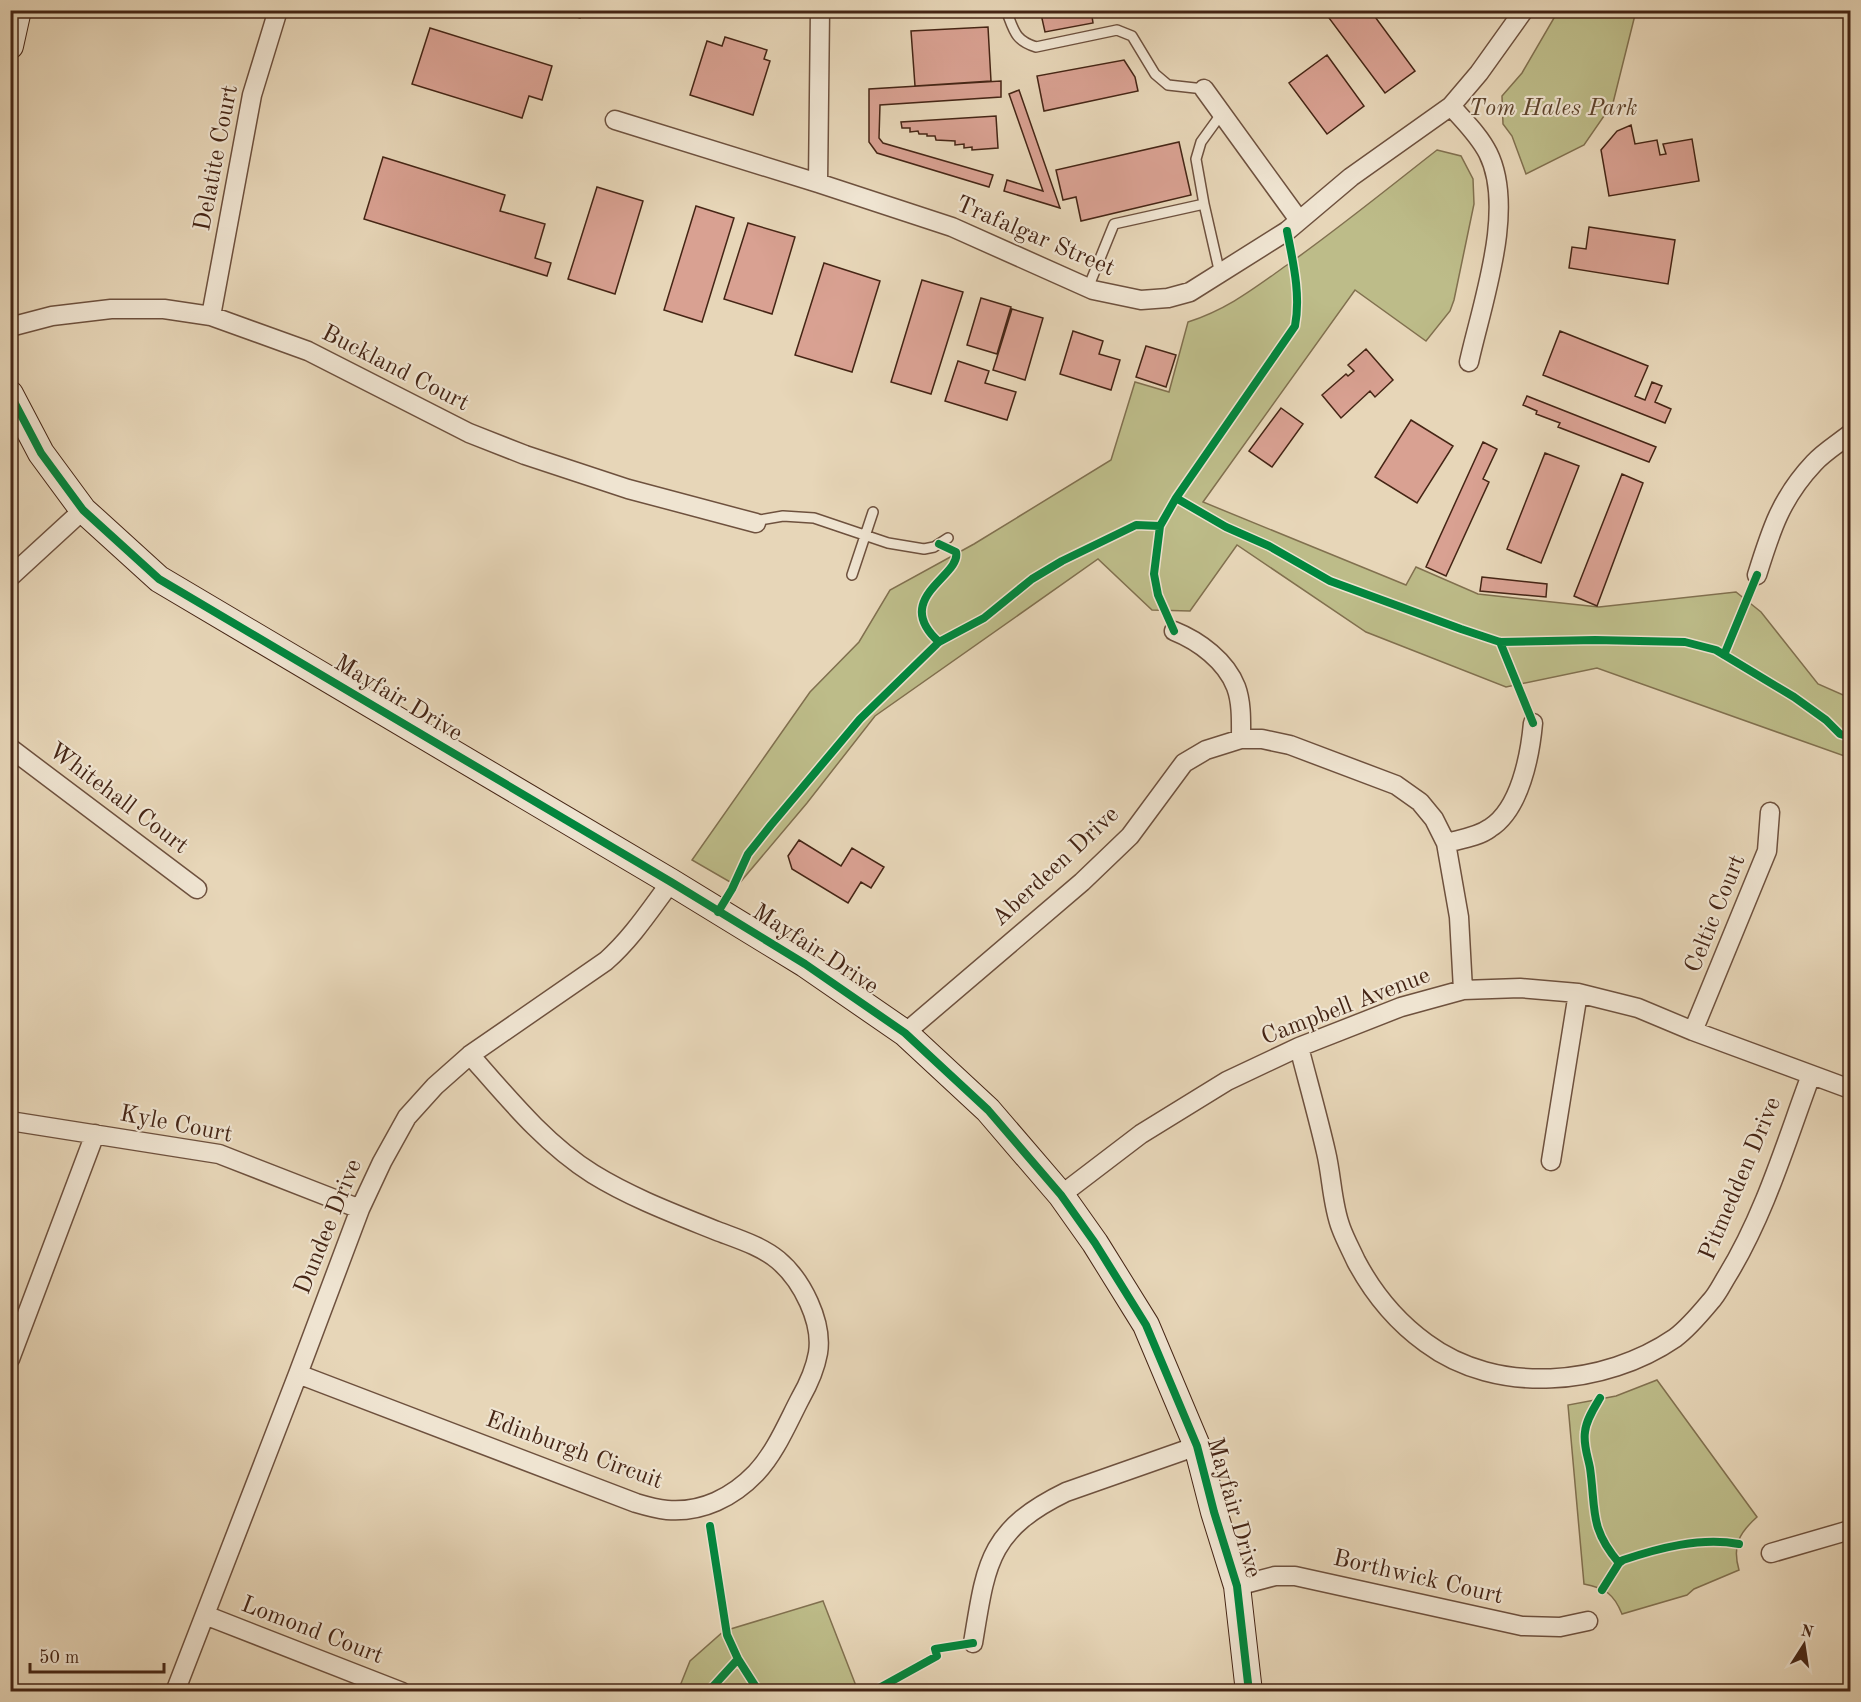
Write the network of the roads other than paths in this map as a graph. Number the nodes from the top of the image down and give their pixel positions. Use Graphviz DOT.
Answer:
graph roads {
  1 [pos="18,10"];
  2 [pos="278,10"];
  3 [pos="820,10"];
  4 [pos="1006,10"];
  5 [pos="1524,10"];
  6 [pos="10,46"];
  7 [pos="1204,89"];
  8 [pos="1451,106"];
  9 [pos="1222,113"];
  10 [pos="615,120"];
  11 [pos="818,183"];
  12 [pos="1204,204"];
  13 [pos="1299,220"];
  14 [pos="1220,274"];
  15 [pos="1088,288"];
  16 [pos="211,316"];
  17 [pos="10,327"];
  18 [pos="1469,362"];
  19 [pos="10,394"];
  20 [pos="1851,434"];
  21 [pos="82,510"];
  22 [pos="873,512"];
  23 [pos="754,522"];
  24 [pos="866,535"];
  25 [pos="948,538"];
  26 [pos="852,575"];
  27 [pos="1757,575"];
  28 [pos="10,577"];
  29 [pos="1174,631"];
  30 [pos="1533,723"];
  31 [pos="1241,739"];
  32 [pos="10,748"];
  33 [pos="1770,812"];
  34 [pos="1446,843"];
  35 [pos="671,882"];
  36 [pos="197,889"];
  37 [pos="1463,990"];
  38 [pos="1578,993"];
  39 [pos="1693,1031"];
  40 [pos="905,1032"];
  41 [pos="1299,1047"];
  42 [pos="470,1055"];
  43 [pos="1811,1075"];
  44 [pos="1851,1089"];
  45 [pos="10,1121"];
  46 [pos="95,1134"];
  47 [pos="1551,1161"];
  48 [pos="1060,1196"];
  49 [pos="360,1209"];
  50 [pos="10,1359"];
  51 [pos="298,1374"];
  52 [pos="1197,1446"];
  53 [pos="1851,1530"];
  54 [pos="1771,1554"];
  55 [pos="1237,1586"];
  56 [pos="206,1615"];
  57 [pos="1588,1621"];
  58 [pos="973,1643"];
  59 [pos="175,1692"];
  60 [pos="402,1692"];
  61 [pos="1249,1692"];
  1 -- 6 [label="street"];
  2 -- 16 [label="street, Delatite Court"];
  3 -- 11 [label="street"];
  4 -- 7 [label="lane"];
  5 -- 8 [label="street, Trafalgar Street"];
  7 -- 9 [label="street"];
  8 -- 13 [label="street, Trafalgar Street"];
  8 -- 18 [label="street"];
  9 -- 12 [label="lane"];
  9 -- 13 [label="street"];
  10 -- 11 [label="street, Trafalgar Street"];
  11 -- 15 [label="street, Trafalgar Street"];
  12 -- 14 [label="lane"];
  12 -- 15 [label="lane"];
  13 -- 14 [label="street, Trafalgar Street"];
  14 -- 15 [label="street, Trafalgar Street"];
  16 -- 17 [label="street, Buckland Court"];
  16 -- 23 [label="street, Buckland Court"];
  19 -- 21 [label="street, Mayfair Drive"];
  20 -- 27 [label="street"];
  21 -- 28 [label="street"];
  21 -- 35 [label="street, Mayfair Drive"];
  22 -- 24 [label="lane"];
  23 -- 24 [label="lane, Buckland Court"];
  24 -- 25 [label="lane, Buckland Court"];
  24 -- 26 [label="lane"];
  29 -- 31 [label="street"];
  30 -- 34 [label="street"];
  31 -- 34 [label="street, Aberdeen Drive"];
  31 -- 40 [label="street, Aberdeen Drive"];
  32 -- 36 [label="street, Whitehall Court"];
  33 -- 39 [label="street, Celtic Court"];
  34 -- 37 [label="street, Aberdeen Drive"];
  35 -- 40 [label="street, Mayfair Drive"];
  35 -- 42 [label="street, Dundee Drive"];
  37 -- 38 [label="street, Campbell Avenue"];
  37 -- 41 [label="street, Campbell Avenue"];
  38 -- 39 [label="street, Campbell Avenue"];
  38 -- 47 [label="street"];
  39 -- 43 [label="street, Campbell Avenue"];
  40 -- 48 [label="street, Mayfair Drive"];
  41 -- 43 [label="street, Pitmedden Drive"];
  41 -- 48 [label="street, Campbell Avenue"];
  42 -- 49 [label="street, Dundee Drive"];
  42 -- 51 [label="street, Edinburgh Circuit"];
  43 -- 44 [label="street, Campbell Avenue"];
  45 -- 46 [label="street, Kyle Court"];
  46 -- 49 [label="street, Kyle Court"];
  46 -- 50 [label="street"];
  48 -- 52 [label="street, Mayfair Drive"];
  49 -- 51 [label="street, Dundee Drive"];
  51 -- 56 [label="street, Dundee Drive"];
  52 -- 55 [label="street, Mayfair Drive"];
  52 -- 58 [label="street"];
  53 -- 54 [label="street"];
  55 -- 57 [label="street, Borthwick Court"];
  55 -- 61 [label="street, Mayfair Drive"];
  56 -- 59 [label="street, Dundee Drive"];
  56 -- 60 [label="street, Lomond Court"];
}
